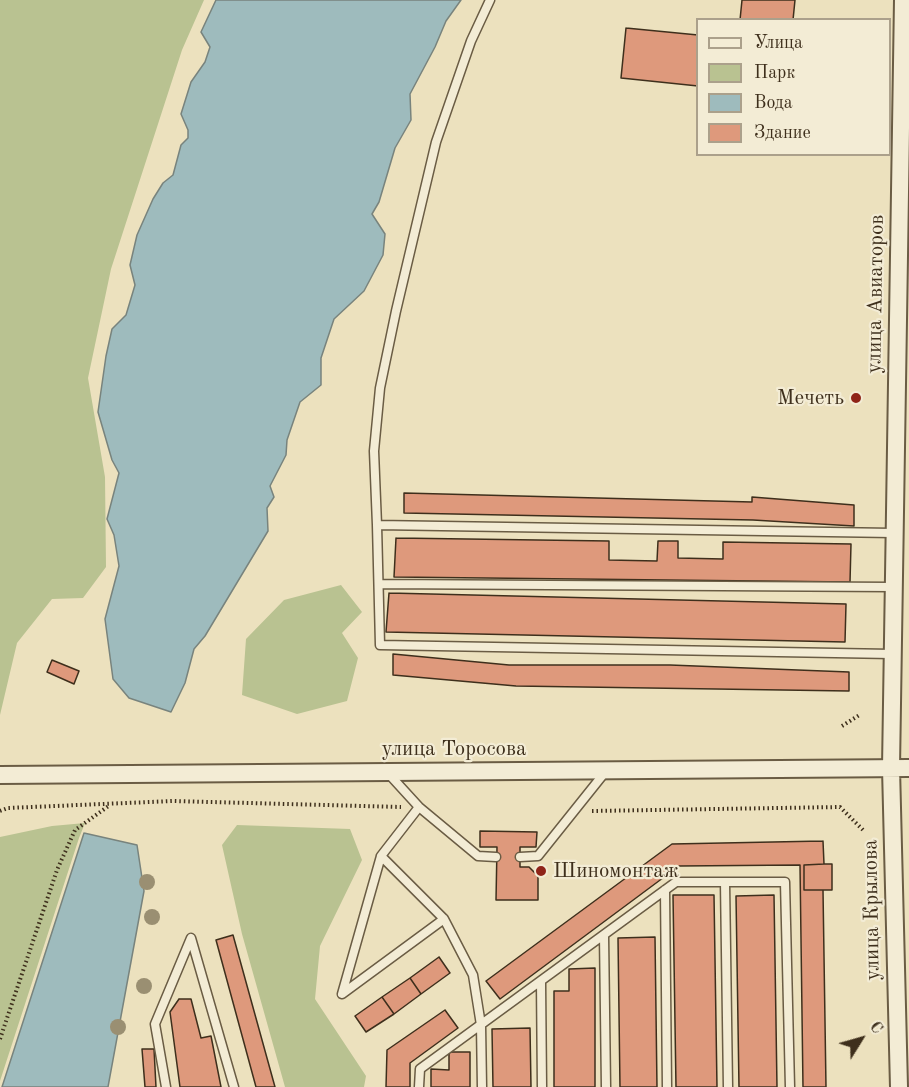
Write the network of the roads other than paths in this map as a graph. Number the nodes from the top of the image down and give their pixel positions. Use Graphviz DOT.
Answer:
graph roads {
  1 [pos="490,0"];
  2 [pos="903,0"];
  3 [pos="903,364"];
  4 [pos="377,525"];
  5 [pos="893,533"];
  6 [pos="379,584"];
  7 [pos="893,587"];
  8 [pos="892,654"];
  9 [pos="891,768"];
  10 [pos="909,768"];
  11 [pos="606,771"];
  12 [pos="387,772"];
  13 [pos="0,775"];
  14 [pos="419,807"];
  15 [pos="381,856"];
  16 [pos="496,857"];
  17 [pos="520,857"];
  18 [pos="725,882"];
  19 [pos="665,890"];
  20 [pos="444,920"];
  21 [pos="604,935"];
  22 [pos="541,982"];
  23 [pos="903,999"];
  24 [pos="481,1025"];
  25 [pos="166,1087"];
  26 [pos="234,1087"];
  27 [pos="419,1087"];
  28 [pos="482,1087"];
  29 [pos="542,1087"];
  30 [pos="606,1087"];
  31 [pos="667,1087"];
  32 [pos="728,1087"];
  33 [pos="790,1087"];
  34 [pos="899,1087"];
  1 -- 4 [label="lane"];
  2 -- 3 [label="street, улица Авиаторов"];
  3 -- 5 [label="street, улица Авиаторов"];
  4 -- 5 [label="lane"];
  4 -- 6 [label="lane"];
  5 -- 7 [label="street, улица Авиаторов"];
  6 -- 7 [label="lane"];
  6 -- 8 [label="lane"];
  7 -- 8 [label="street, улица Авиаторов"];
  8 -- 9 [label="street, улица Авиаторов"];
  9 -- 10 [label="street, улица Торосова"];
  9 -- 11 [label="street, улица Торосова"];
  9 -- 23 [label="street, улица Крылова"];
  11 -- 12 [label="street, улица Торосова"];
  11 -- 17 [label="lane"];
  12 -- 13 [label="street, улица Торосова"];
  12 -- 14 [label="lane"];
  14 -- 15 [label="lane"];
  14 -- 16 [label="lane"];
  15 -- 20 [label="lane"];
  15 -- 20 [label="lane"];
  18 -- 19 [label="lane"];
  18 -- 32 [label="lane"];
  18 -- 33 [label="lane"];
  19 -- 21 [label="lane"];
  19 -- 31 [label="lane"];
  20 -- 24 [label="lane"];
  21 -- 22 [label="lane"];
  21 -- 30 [label="lane"];
  22 -- 24 [label="lane"];
  22 -- 29 [label="lane"];
  23 -- 34 [label="street, улица Крылова"];
  24 -- 27 [label="lane"];
  24 -- 28 [label="lane"];
  25 -- 26 [label="lane"];
}
